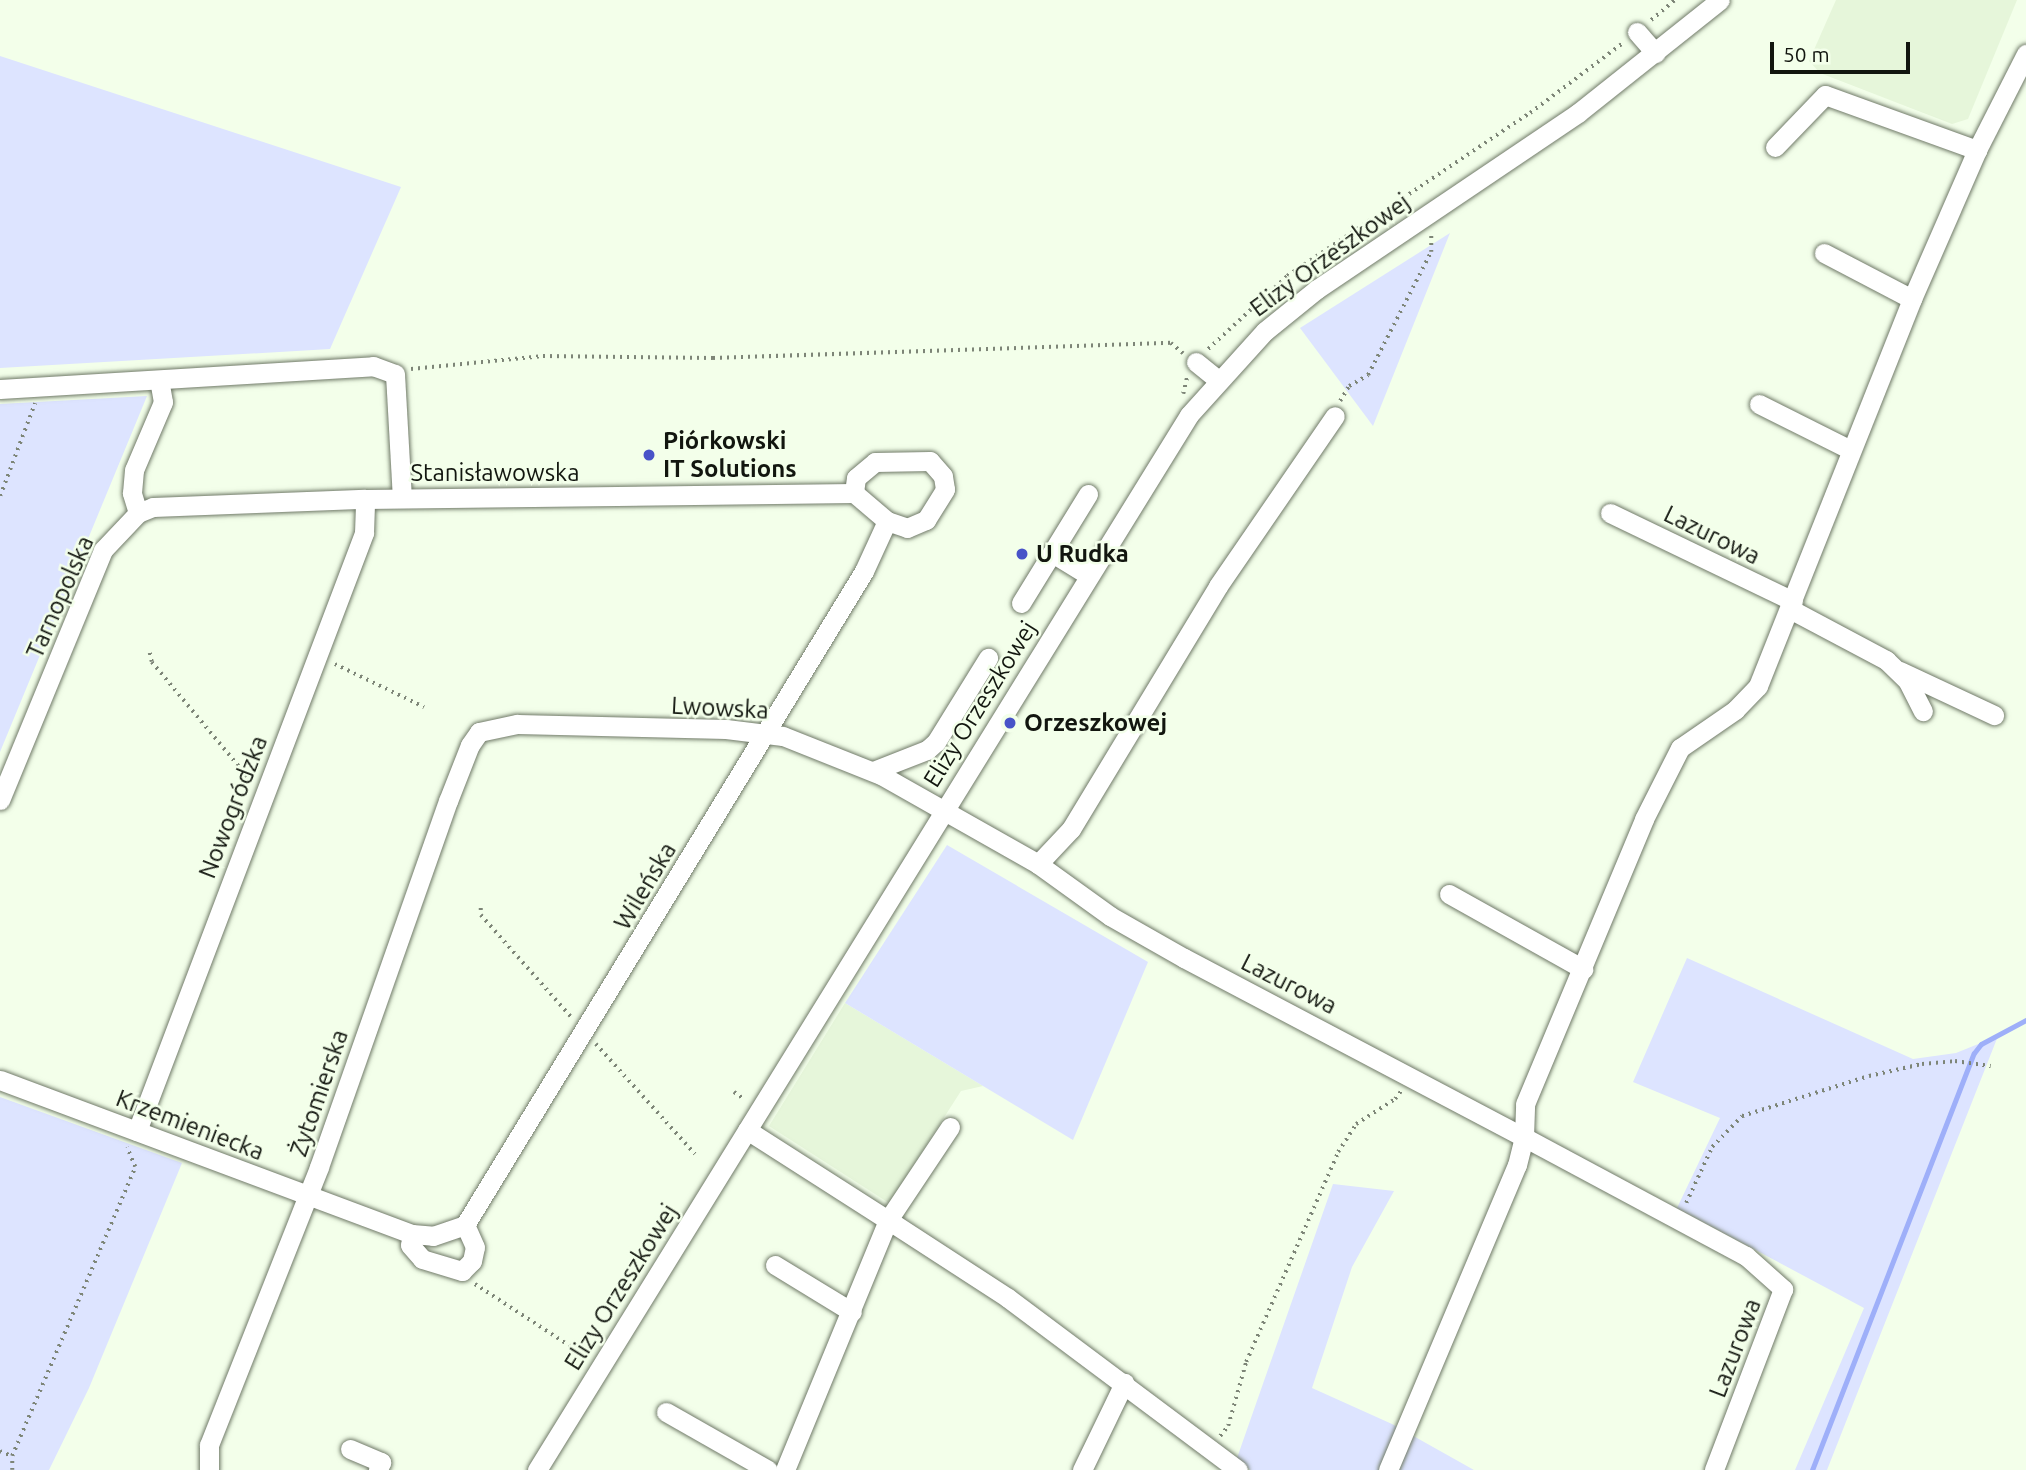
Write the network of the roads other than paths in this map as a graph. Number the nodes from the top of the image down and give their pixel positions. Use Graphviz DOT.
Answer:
graph roads {
  1 [pos="1720,0"];
  2 [pos="1637,32"];
  3 [pos="1655,53"];
  4 [pos="2026,54"];
  5 [pos="1775,147"];
  6 [pos="1977,150"];
  7 [pos="1824,253"];
  8 [pos="1912,299"];
  9 [pos="1196,362"];
  10 [pos="159,380"];
  11 [pos="1218,380"];
  12 [pos="0,389"];
  13 [pos="1759,404"];
  14 [pos="1335,416"];
  15 [pos="1852,450"];
  16 [pos="854,493"];
  17 [pos="1088,494"];
  18 [pos="402,498"];
  19 [pos="365,499"];
  20 [pos="138,513"];
  21 [pos="1610,513"];
  22 [pos="887,521"];
  23 [pos="1052,553"];
  24 [pos="1088,575"];
  25 [pos="1021,603"];
  26 [pos="1791,605"];
  27 [pos="988,658"];
  28 [pos="1899,671"];
  29 [pos="1923,710"];
  30 [pos="1994,715"];
  31 [pos="480,732"];
  32 [pos="765,732"];
  33 [pos="873,771"];
  34 [pos="0,800"];
  35 [pos="944,809"];
  36 [pos="1038,864"];
  37 [pos="1449,894"];
  38 [pos="1583,970"];
  39 [pos="0,1080"];
  40 [pos="950,1127"];
  41 [pos="747,1130"];
  42 [pos="137,1131"];
  43 [pos="1524,1137"];
  44 [pos="309,1195"];
  45 [pos="888,1220"];
  46 [pos="465,1225"];
  47 [pos="412,1234"];
  48 [pos="775,1265"];
  49 [pos="852,1312"];
  50 [pos="1124,1383"];
  51 [pos="666,1412"];
  52 [pos="349,1449"];
  53 [pos="209,1470"];
  54 [pos="378,1470"];
  55 [pos="537,1470"];
  56 [pos="768,1470"];
  57 [pos="785,1470"];
  58 [pos="1082,1470"];
  59 [pos="1238,1470"];
  60 [pos="1388,1470"];
  61 [pos="1714,1470"];
  1 -- 3 [label="street, Elizy Orzeszkowej"];
  2 -- 3 [label="street"];
  3 -- 11 [label="street, Elizy Orzeszkowej"];
  4 -- 6 [label="street"];
  5 -- 6 [label="street"];
  6 -- 8 [label="street"];
  7 -- 8 [label="street"];
  8 -- 15 [label="street"];
  9 -- 11 [label="street"];
  10 -- 12 [label="street"];
  10 -- 18 [label="street"];
  10 -- 20 [label="street"];
  11 -- 24 [label="street, Elizy Orzeszkowej"];
  13 -- 15 [label="street"];
  14 -- 36 [label="street"];
  15 -- 26 [label="street"];
  16 -- 18 [label="street, Stanisławowska"];
  16 -- 22 [label="street"];
  16 -- 22 [label="street"];
  17 -- 23 [label="street"];
  18 -- 19 [label="street, Stanisławowska"];
  19 -- 20 [label="street, Stanisławowska"];
  19 -- 42 [label="street, Nowogródzka"];
  20 -- 34 [label="street, Tarnopolska"];
  21 -- 26 [label="street, Lazurowa"];
  22 -- 32 [label="street, Wileńska"];
  23 -- 24 [label="street"];
  23 -- 25 [label="street"];
  24 -- 35 [label="street, Elizy Orzeszkowej"];
  26 -- 28 [label="street, Lazurowa"];
  26 -- 38 [label="street"];
  27 -- 33 [label="street"];
  28 -- 29 [label="street"];
  28 -- 30 [label="street, Lazurowa"];
  31 -- 32 [label="street, Lwowska"];
  31 -- 44 [label="street, Żytomierska"];
  32 -- 33 [label="street, Lwowska"];
  32 -- 46 [label="street, Wileńska"];
  33 -- 35 [label="street, Lwowska"];
  35 -- 36 [label="street, Elizy Orzeszkowej"];
  35 -- 41 [label="street, Elizy Orzeszkowej"];
  36 -- 43 [label="street, Lazurowa"];
  37 -- 38 [label="street"];
  38 -- 43 [label="street"];
  39 -- 42 [label="street, Krzemieniecka"];
  40 -- 45 [label="street"];
  41 -- 45 [label="street"];
  41 -- 55 [label="street, Elizy Orzeszkowej"];
  42 -- 44 [label="street, Krzemieniecka"];
  43 -- 60 [label="street"];
  43 -- 61 [label="street, Lazurowa"];
  44 -- 47 [label="street, Krzemieniecka"];
  44 -- 53 [label="street, Żytomierska"];
  45 -- 49 [label="street"];
  45 -- 50 [label="street"];
  46 -- 47 [label="street"];
  46 -- 47 [label="street"];
  48 -- 49 [label="street"];
  49 -- 57 [label="street"];
  50 -- 58 [label="street"];
  50 -- 59 [label="street"];
  51 -- 56 [label="street"];
  52 -- 54 [label="street"];
}
